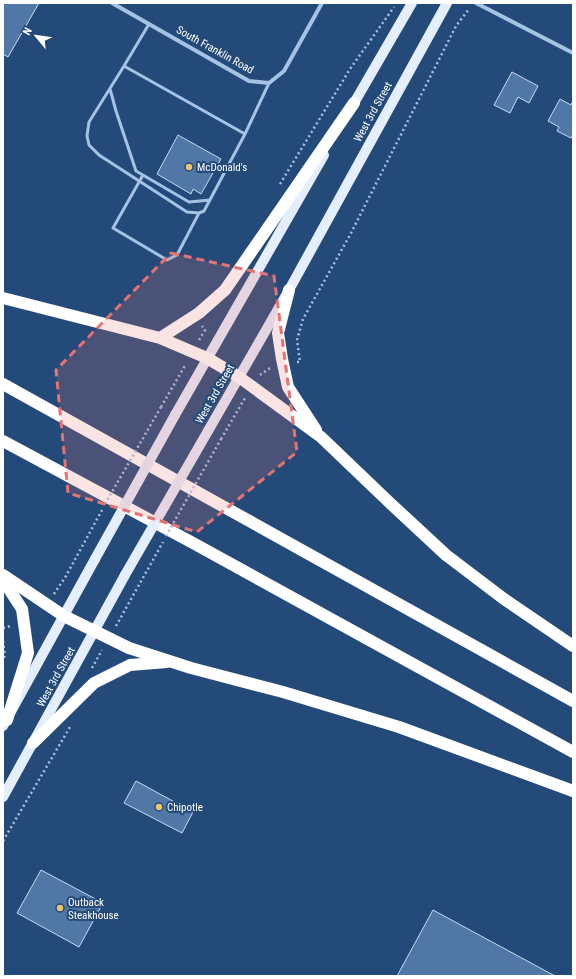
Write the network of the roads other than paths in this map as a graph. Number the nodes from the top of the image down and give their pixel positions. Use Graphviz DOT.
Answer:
graph roads {
  1 [pos="112,3"];
  2 [pos="322,3"];
  3 [pos="412,3"];
  4 [pos="447,3"];
  5 [pos="476,3"];
  6 [pos="149,24"];
  7 [pos="573,53"];
  8 [pos="124,66"];
  9 [pos="269,83"];
  10 [pos="110,89"];
  11 [pos="354,103"];
  12 [pos="245,134"];
  13 [pos="143,175"];
  14 [pos="138,182"];
  15 [pos="210,200"];
  16 [pos="199,213"];
  17 [pos="289,290"];
  18 [pos="3,298"];
  19 [pos="160,338"];
  20 [pos="207,358"];
  21 [pos="239,377"];
  22 [pos="3,384"];
  23 [pos="321,437"];
  24 [pos="3,440"];
  25 [pos="3,575"];
  26 [pos="3,580"];
  27 [pos="64,616"];
  28 [pos="95,630"];
  29 [pos="573,646"];
  30 [pos="171,662"];
  31 [pos="573,701"];
  32 [pos="5,723"];
  33 [pos="33,743"];
  34 [pos="573,752"];
  35 [pos="573,791"];
  36 [pos="3,797"];
  1 -- 6 [label="street, South Franklin Road"];
  2 -- 9 [label="street"];
  3 -- 11 [label="main road, West 3rd Street"];
  4 -- 17 [label="main road, West 3rd Street"];
  5 -- 7 [label="street"];
  6 -- 8 [label="lane"];
  6 -- 9 [label="street, South Franklin Road"];
  8 -- 10 [label="lane"];
  8 -- 12 [label="lane"];
  9 -- 12 [label="lane"];
  10 -- 13 [label="lane"];
  10 -- 14 [label="lane"];
  11 -- 19 [label="highway"];
  11 -- 20 [label="main road, West 3rd Street"];
  12 -- 15 [label="lane"];
  13 -- 14 [label="lane"];
  13 -- 15 [label="lane"];
  14 -- 16 [label="lane"];
  14 -- 16 [label="lane"];
  15 -- 16 [label="lane"];
  17 -- 21 [label="main road, West 3rd Street"];
  17 -- 23 [label="highway"];
  18 -- 19 [label="highway"];
  19 -- 20 [label="highway"];
  20 -- 21 [label="highway"];
  20 -- 27 [label="main road, West 3rd Street, bridge"];
  21 -- 23 [label="highway"];
  21 -- 28 [label="main road, West 3rd Street, bridge"];
  22 -- 31 [label="highway"];
  23 -- 29 [label="highway"];
  24 -- 34 [label="highway"];
  25 -- 27 [label="highway"];
  26 -- 32 [label="highway"];
  27 -- 28 [label="highway"];
  27 -- 32 [label="main road, West 3rd Street"];
  28 -- 30 [label="highway"];
  28 -- 33 [label="main road, West 3rd Street"];
  30 -- 33 [label="highway"];
  30 -- 35 [label="highway"];
  33 -- 36 [label="main road, West 3rd Street"];
}
